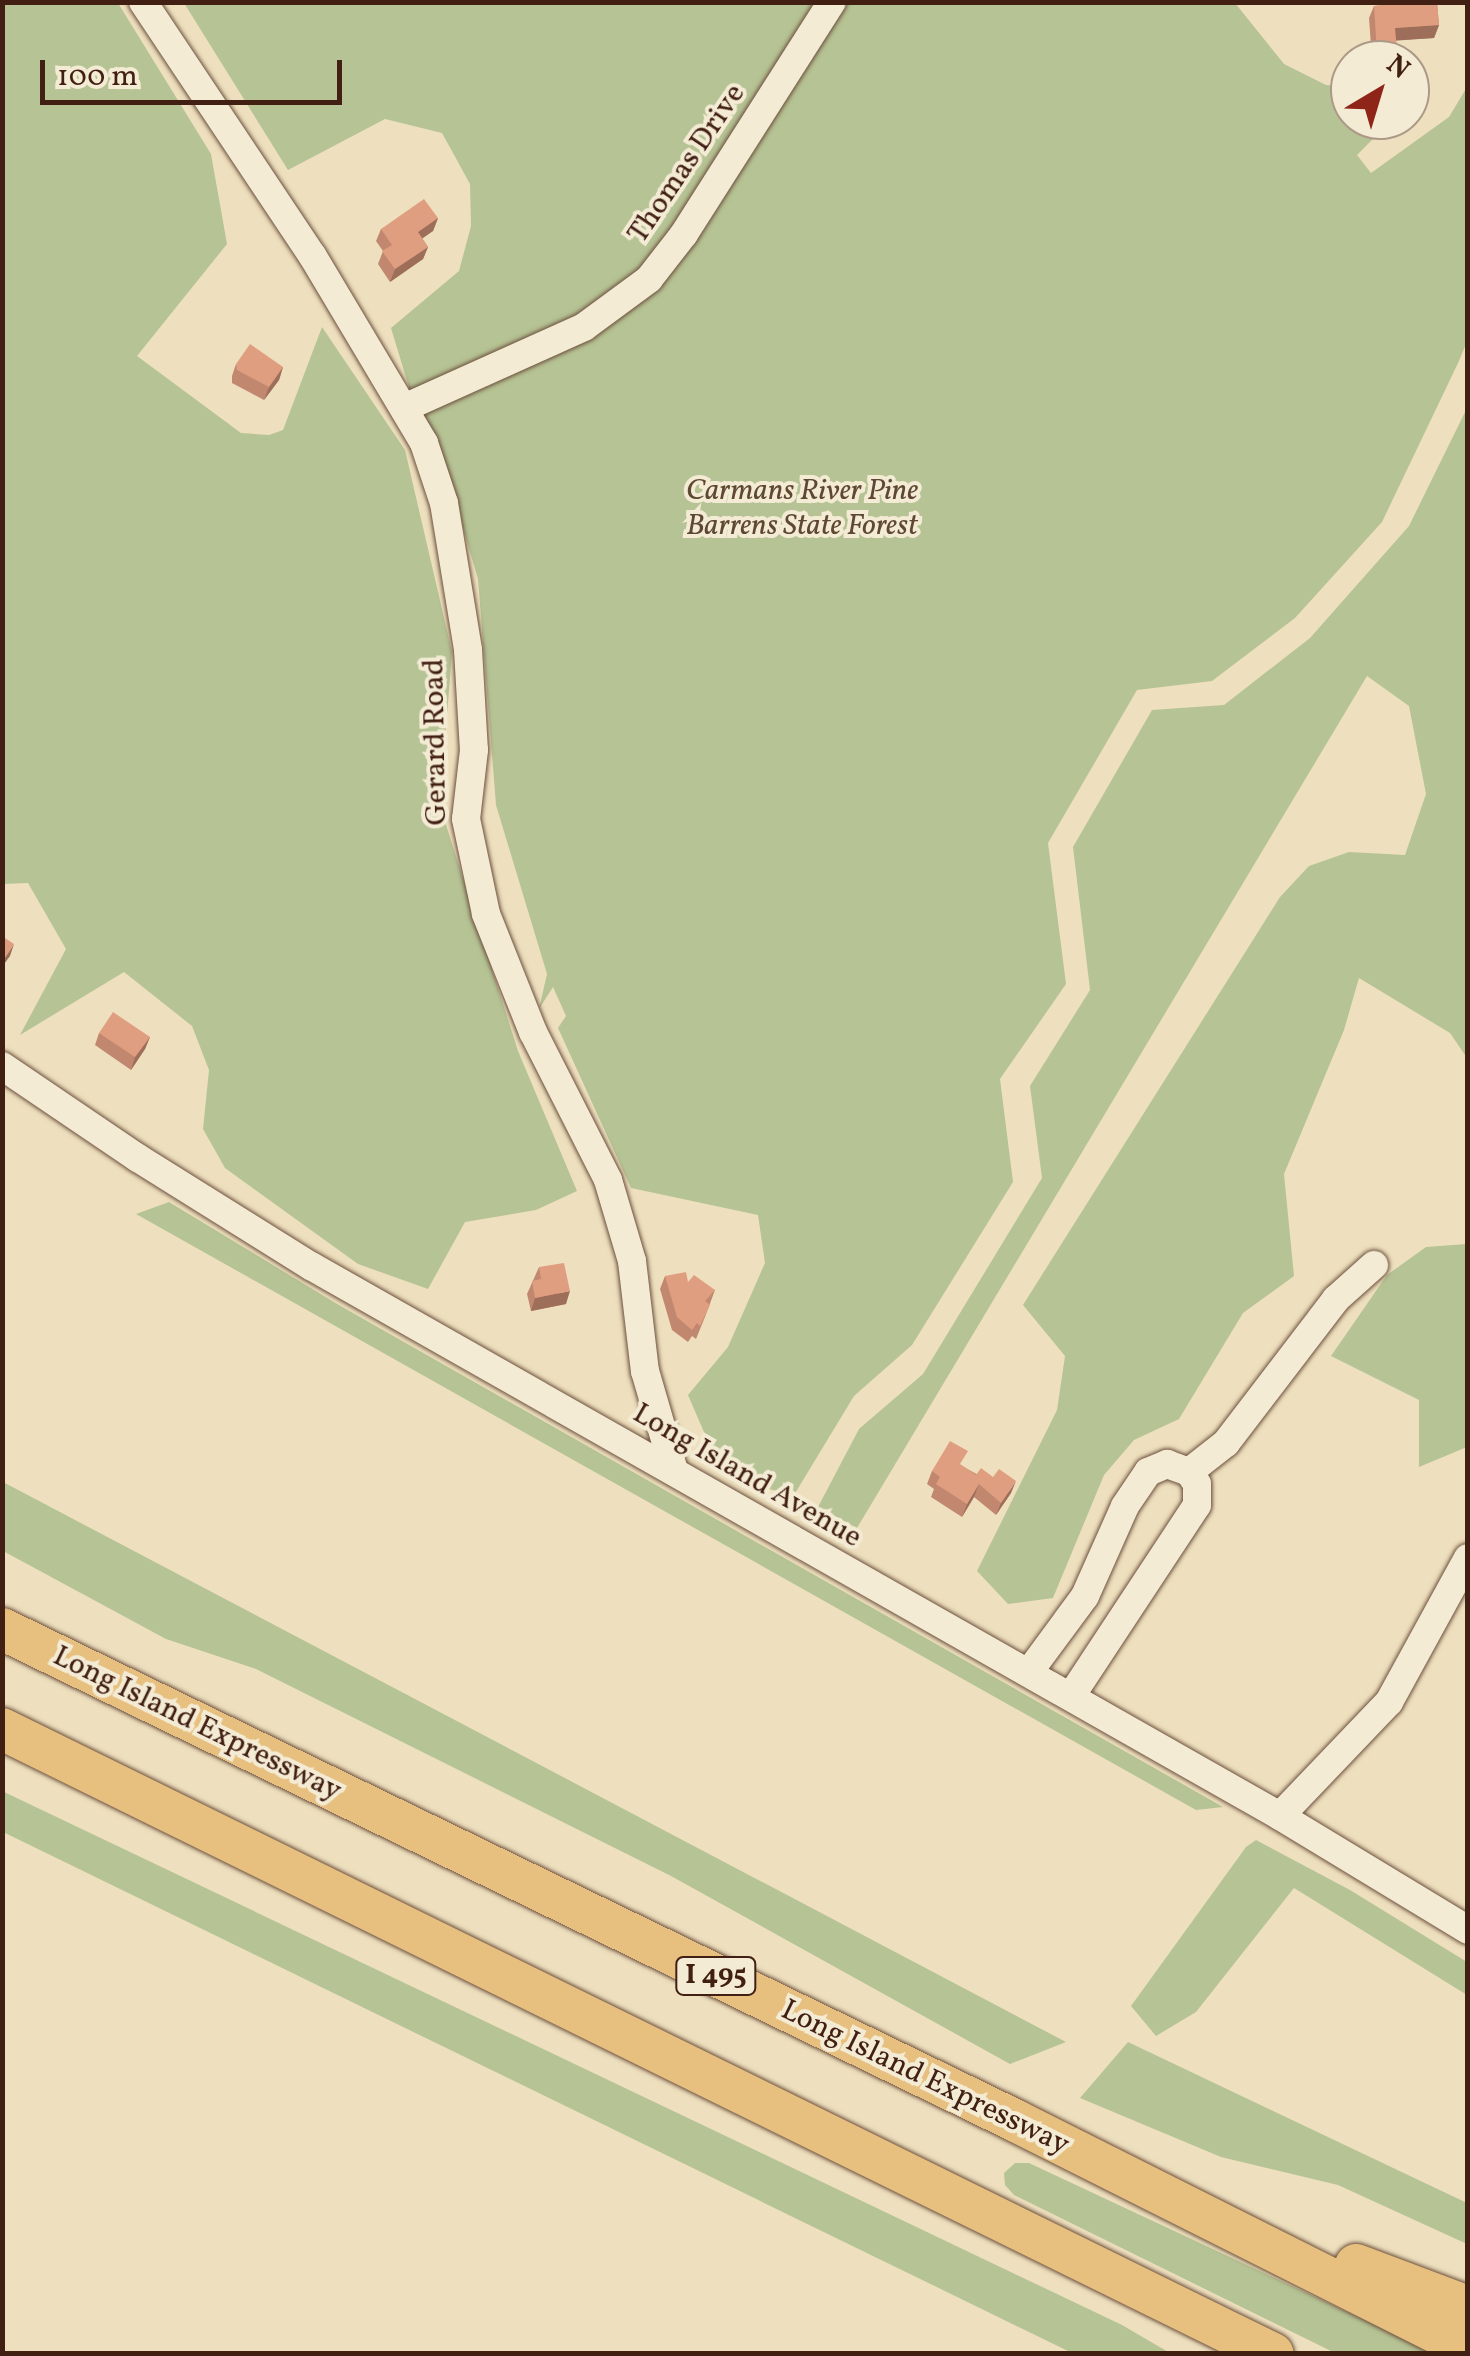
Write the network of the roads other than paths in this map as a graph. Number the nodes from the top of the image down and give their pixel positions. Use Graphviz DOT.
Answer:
graph roads {
  1 [pos="143,2"];
  2 [pos="832,2"];
  3 [pos="404,408"];
  4 [pos="3,1067"];
  5 [pos="1374,1265"];
  6 [pos="674,1470"];
  7 [pos="1189,1472"];
  8 [pos="1468,1558"];
  9 [pos="2,1602"];
  10 [pos="2,1629"];
  11 [pos="1029,1672"];
  12 [pos="1071,1696"];
  13 [pos="2,1729"];
  14 [pos="233,1742"];
  15 [pos="1280,1816"];
  16 [pos="1468,1930"];
  17 [pos="972,2206"];
  18 [pos="1196,2215"];
  19 [pos="1468,2307"];
  20 [pos="1468,2348"];
  21 [pos="1228,2354"];
  22 [pos="1273,2354"];
  1 -- 3 [label="street, Gerard Road"];
  2 -- 3 [label="street, Thomas Drive"];
  3 -- 6 [label="street, Gerard Road"];
  4 -- 6 [label="street, Long Island Avenue"];
  5 -- 7 [label="street"];
  6 -- 11 [label="street, Long Island Avenue"];
  7 -- 11 [label="street"];
  7 -- 12 [label="street"];
  8 -- 15 [label="street"];
  9 -- 14 [label="highway"];
  10 -- 14 [label="highway, Long Island Expressway / I 495"];
  11 -- 12 [label="street, Long Island Avenue"];
  12 -- 15 [label="street, Long Island Avenue"];
  13 -- 17 [label="highway"];
  14 -- 18 [label="highway, Long Island Expressway / I 495"];
  15 -- 16 [label="street, Long Island Avenue"];
  17 -- 21 [label="highway"];
  17 -- 22 [label="highway"];
  18 -- 19 [label="highway"];
  18 -- 20 [label="highway, Long Island Expressway / I 495"];
}
